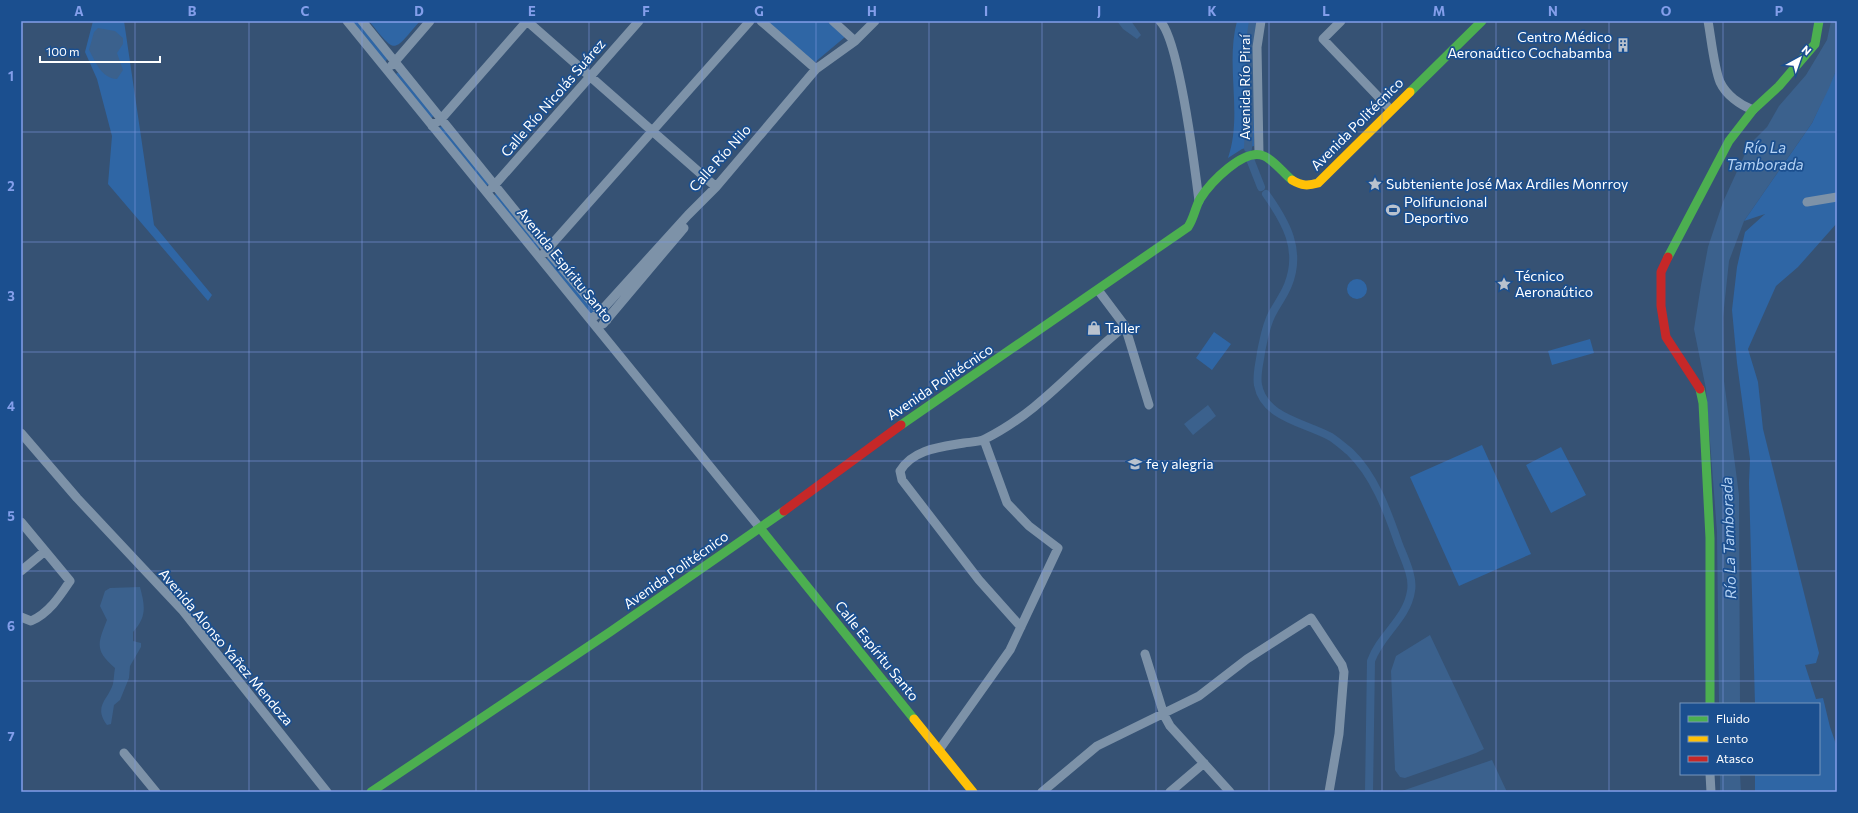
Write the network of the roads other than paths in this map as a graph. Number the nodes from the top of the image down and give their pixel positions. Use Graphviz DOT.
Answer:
graph roads {
  1 [pos="347,21"];
  2 [pos="362,21"];
  3 [pos="430,21"];
  4 [pos="639,21"];
  5 [pos="750,21"];
  6 [pos="761,21"];
  7 [pos="833,21"];
  8 [pos="875,21"];
  9 [pos="1160,21"];
  10 [pos="1261,21"];
  11 [pos="1341,21"];
  12 [pos="1482,21"];
  13 [pos="1708,21"];
  14 [pos="1819,21"];
  15 [pos="855,41"];
  16 [pos="396,62"];
  17 [pos="816,69"];
  18 [pos="387,70"];
  19 [pos="590,76"];
  20 [pos="1391,110"];
  21 [pos="1753,110"];
  22 [pos="442,118"];
  23 [pos="432,126"];
  24 [pos="653,131"];
  25 [pos="1257,154"];
  26 [pos="495,184"];
  27 [pos="716,187"];
  28 [pos="487,193"];
  29 [pos="1837,198"];
  30 [pos="1199,201"];
  31 [pos="1807,202"];
  32 [pos="688,215"];
  33 [pos="547,250"];
  34 [pos="540,257"];
  35 [pos="1098,290"];
  36 [pos="600,312"];
  37 [pos="591,319"];
  38 [pos="607,320"];
  39 [pos="1125,326"];
  40 [pos="598,329"];
  41 [pos="1149,406"];
  42 [pos="21,432"];
  43 [pos="984,440"];
  44 [pos="21,522"];
  45 [pos="760,528"];
  46 [pos="45,551"];
  47 [pos="21,571"];
  48 [pos="23,618"];
  49 [pos="1021,627"];
  50 [pos="1145,654"];
  51 [pos="1710,703"];
  52 [pos="1164,715"];
  53 [pos="939,750"];
  54 [pos="124,753"];
  55 [pos="1204,763"];
  56 [pos="1710,775"];
  57 [pos="156,792"];
  58 [pos="327,792"];
  59 [pos="371,792"];
  60 [pos="973,792"];
  61 [pos="1042,792"];
  62 [pos="1170,792"];
  63 [pos="1230,792"];
  64 [pos="1330,792"];
  65 [pos="1710,792"];
  1 -- 18 [label="street, Avenida Espíritu Santo"];
  2 -- 16 [label="street, Avenida Espíritu Santo"];
  3 -- 16 [label="street"];
  4 -- 19 [label="street, Calle Río Nicolás Suárez"];
  5 -- 24 [label="street"];
  6 -- 17 [label="street"];
  7 -- 15 [label="street"];
  8 -- 15 [label="street, Calle Río Nilo"];
  9 -- 30 [label="street"];
  10 -- 25 [label="street, Avenida Río Piraí"];
  11 -- 20 [label="street"];
  12 -- 20 [label="main road, Avenida Politécnico"];
  13 -- 21 [label="street"];
  14 -- 21 [label="main road"];
  15 -- 17 [label="street, Calle Río Nilo"];
  16 -- 18 [label="street"];
  16 -- 22 [label="street, Avenida Espíritu Santo"];
  17 -- 27 [label="street, Calle Río Nilo"];
  18 -- 23 [label="street, Avenida Espíritu Santo"];
  19 -- 22 [label="street"];
  19 -- 24 [label="street"];
  19 -- 26 [label="street, Calle Río Nicolás Suárez"];
  20 -- 25 [label="main road, Avenida Politécnico"];
  21 -- 51 [label="main road"];
  22 -- 23 [label="street"];
  22 -- 26 [label="street, Avenida Espíritu Santo"];
  23 -- 28 [label="street, Avenida Espíritu Santo"];
  24 -- 27 [label="street"];
  24 -- 33 [label="street"];
  25 -- 30 [label="main road, Avenida Politécnico"];
  26 -- 28 [label="street, Calle Río Nicolás Suárez"];
  26 -- 33 [label="street, Avenida Espíritu Santo"];
  27 -- 32 [label="street, Calle Río Nilo"];
  28 -- 34 [label="street, Avenida Espíritu Santo"];
  29 -- 31 [label="street"];
  30 -- 35 [label="main road, Avenida Politécnico"];
  32 -- 36 [label="street, Calle Río Nilo"];
  32 -- 38 [label="street"];
  33 -- 34 [label="street"];
  33 -- 36 [label="street, Avenida Espíritu Santo"];
  34 -- 37 [label="street, Avenida Espíritu Santo"];
  35 -- 39 [label="street"];
  35 -- 45 [label="main road, Avenida Politécnico"];
  36 -- 37 [label="street, Calle Río Nilo"];
  36 -- 38 [label="street, Avenida Espíritu Santo"];
  37 -- 40 [label="street, Avenida Espíritu Santo"];
  38 -- 40 [label="street"];
  39 -- 41 [label="street"];
  39 -- 43 [label="street"];
  40 -- 45 [label="street, Avenida Espíritu Santo"];
  42 -- 58 [label="street, Avenida Alonso Yañez Mendoza"];
  43 -- 49 [label="street"];
  43 -- 49 [label="street"];
  44 -- 46 [label="street"];
  45 -- 53 [label="main road, Calle Espíritu Santo"];
  45 -- 59 [label="main road, Avenida Politécnico"];
  46 -- 47 [label="street"];
  46 -- 48 [label="street"];
  49 -- 53 [label="street"];
  50 -- 52 [label="street"];
  52 -- 55 [label="street"];
  52 -- 61 [label="street"];
  52 -- 64 [label="street"];
  53 -- 60 [label="main road, Calle Espíritu Santo"];
  54 -- 57 [label="street"];
  55 -- 62 [label="street"];
  55 -- 63 [label="street"];
  56 -- 65 [label="street"];
}
